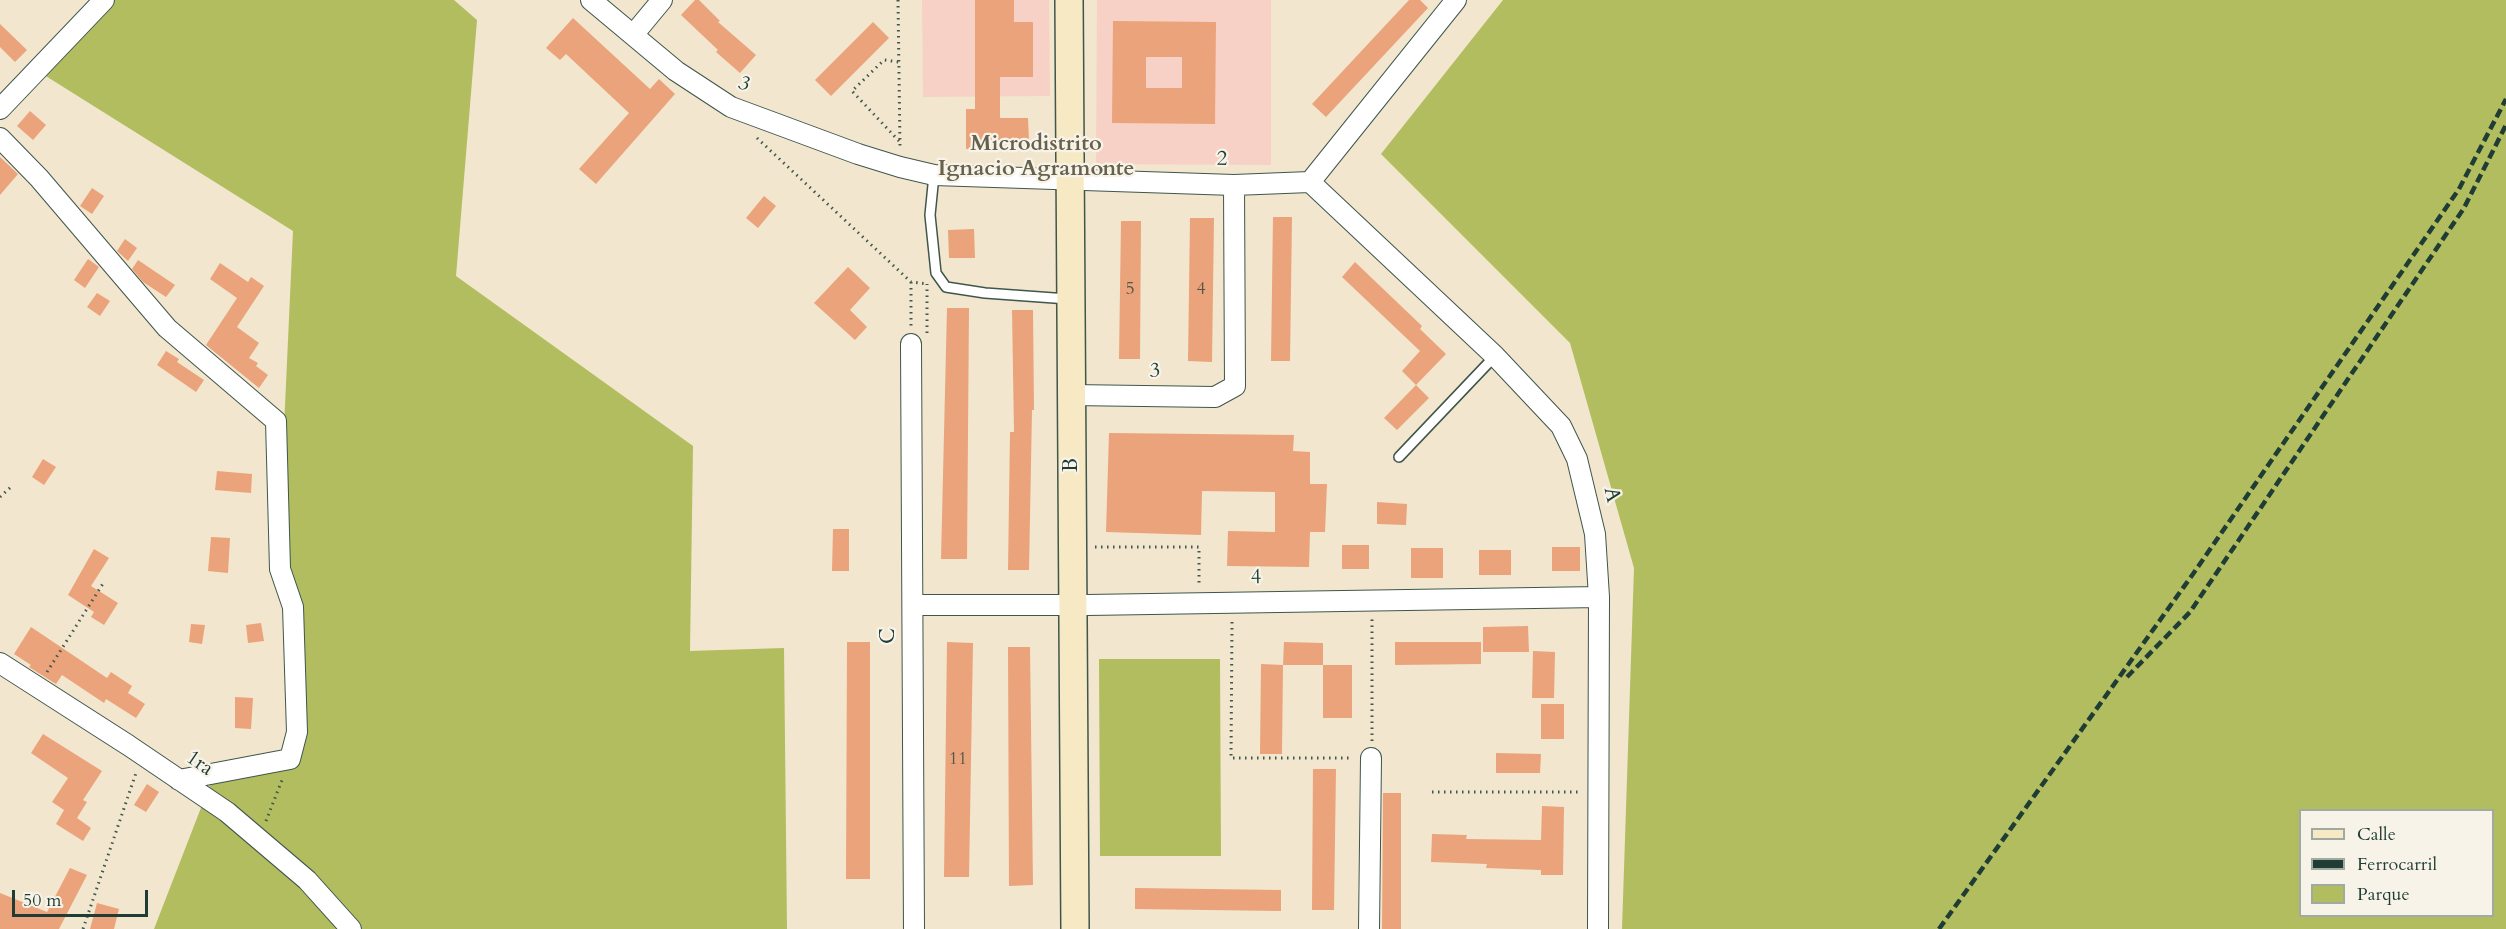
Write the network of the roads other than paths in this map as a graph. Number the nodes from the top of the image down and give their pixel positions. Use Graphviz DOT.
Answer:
graph roads {
  1 [pos="104,0"];
  2 [pos="591,0"];
  3 [pos="662,0"];
  4 [pos="1069,0"];
  5 [pos="1456,0"];
  6 [pos="633,35"];
  7 [pos="0,109"];
  8 [pos="0,138"];
  9 [pos="900,166"];
  10 [pos="934,175"];
  11 [pos="1070,180"];
  12 [pos="1310,182"];
  13 [pos="1234,185"];
  14 [pos="1071,299"];
  15 [pos="911,344"];
  16 [pos="1495,356"];
  17 [pos="1071,395"];
  18 [pos="1399,457"];
  19 [pos="1599,597"];
  20 [pos="913,605"];
  21 [pos="1073,605"];
  22 [pos="0,663"];
  23 [pos="1371,758"];
  24 [pos="179,780"];
  25 [pos="351,929"];
  26 [pos="914,929"];
  27 [pos="1075,929"];
  28 [pos="1369,929"];
  29 [pos="1598,929"];
  1 -- 7 [label="street"];
  2 -- 6 [label="street, 3"];
  3 -- 6 [label="street"];
  4 -- 11 [label="street, B"];
  5 -- 12 [label="street"];
  6 -- 9 [label="street, 3"];
  8 -- 24 [label="street"];
  9 -- 10 [label="street, 2"];
  10 -- 11 [label="street, 2"];
  10 -- 14 [label="lane"];
  11 -- 13 [label="street, 2"];
  11 -- 14 [label="street, B"];
  12 -- 13 [label="street, 2"];
  12 -- 16 [label="street, A"];
  13 -- 17 [label="street, 3"];
  14 -- 17 [label="street, B"];
  15 -- 20 [label="street, C"];
  16 -- 18 [label="lane"];
  16 -- 19 [label="street, A"];
  17 -- 21 [label="street, B"];
  19 -- 21 [label="street, 4"];
  19 -- 29 [label="street, A"];
  20 -- 21 [label="street, 4"];
  20 -- 26 [label="street, C"];
  21 -- 27 [label="street, B"];
  22 -- 24 [label="street, 1ra"];
  23 -- 28 [label="street"];
  24 -- 25 [label="street, 1ra"];
}
